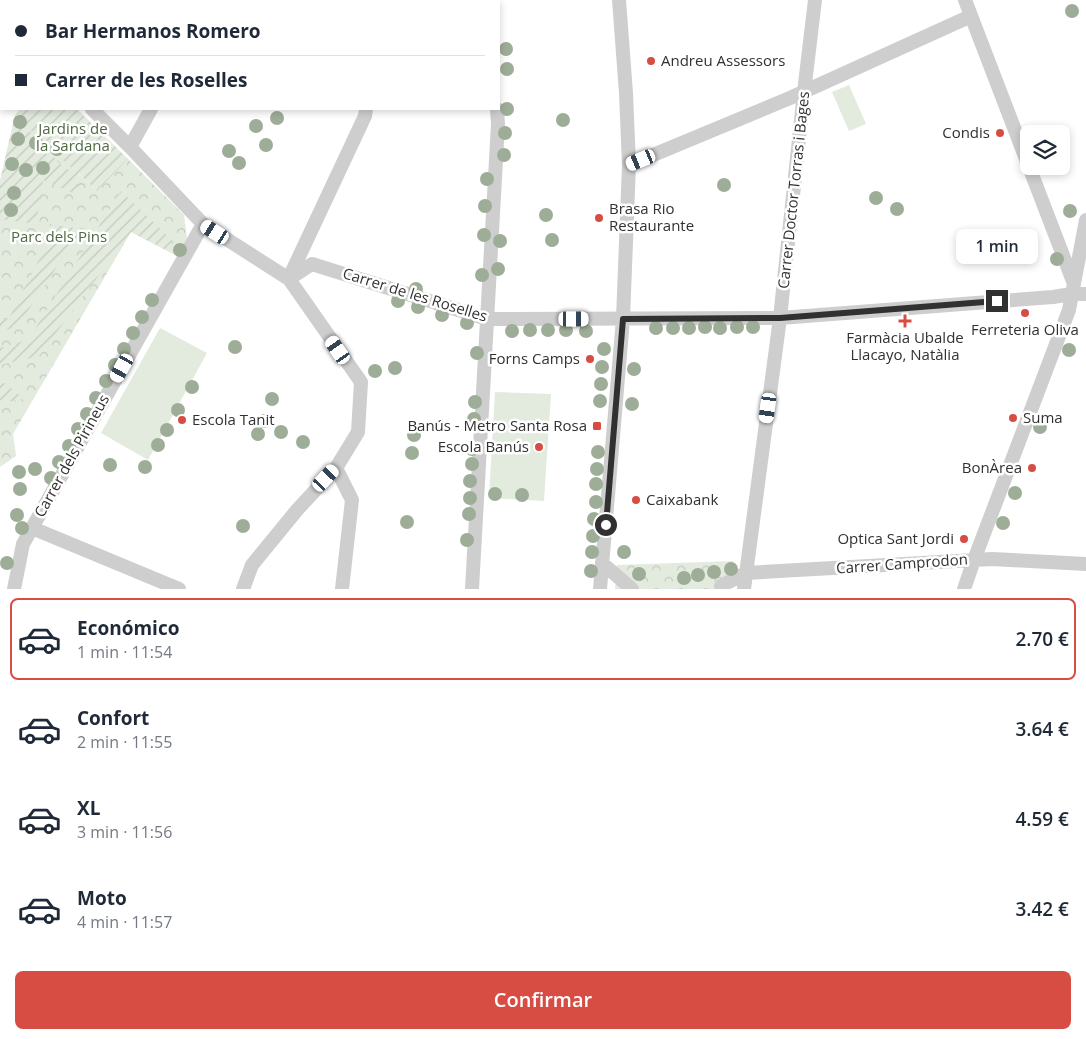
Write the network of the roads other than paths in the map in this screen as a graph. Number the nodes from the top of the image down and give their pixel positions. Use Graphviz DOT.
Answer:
graph roads {
  1 [pos="619,0"];
  2 [pos="815,0"];
  3 [pos="965,0"];
  4 [pos="971,16"];
  5 [pos="804,92"];
  6 [pos="93,110"];
  7 [pos="150,110"];
  8 [pos="366,110"];
  9 [pos="497,110"];
  10 [pos="130,147"];
  11 [pos="629,165"];
  12 [pos="1086,220"];
  13 [pos="203,224"];
  14 [pos="288,279"];
  15 [pos="1073,289"];
  16 [pos="1086,294"];
  17 [pos="780,318"];
  18 [pos="487,319"];
  19 [pos="623,319"];
  20 [pos="336,468"];
  21 [pos="32,528"];
  22 [pos="974,560"];
  23 [pos="602,563"];
  24 [pos="1086,564"];
  25 [pos="746,574"];
  26 [pos="721,586"];
  27 [pos="14,589"];
  28 [pos="179,589"];
  29 [pos="243,589"];
  30 [pos="342,589"];
  31 [pos="472,589"];
  32 [pos="600,589"];
  33 [pos="632,589"];
  34 [pos="744,589"];
  35 [pos="964,589"];
  1 -- 11 [label="street"];
  2 -- 5 [label="street, Carrer Doctor Torras i Bages"];
  3 -- 4 [label="street"];
  4 -- 5 [label="street"];
  4 -- 15 [label="street"];
  5 -- 11 [label="street"];
  5 -- 17 [label="street, Carrer Doctor Torras i Bages"];
  6 -- 10 [label="street"];
  7 -- 10 [label="street"];
  8 -- 14 [label="street"];
  9 -- 18 [label="street"];
  10 -- 13 [label="street"];
  11 -- 19 [label="street"];
  12 -- 15 [label="street"];
  13 -- 14 [label="street"];
  13 -- 21 [label="street, Carrer dels Pirineus"];
  14 -- 18 [label="street, Carrer de les Roselles"];
  14 -- 20 [label="street"];
  15 -- 16 [label="street, Carrer de les Roselles"];
  15 -- 17 [label="street, Carrer de les Roselles"];
  15 -- 22 [label="street"];
  17 -- 19 [label="street, Carrer de les Roselles"];
  17 -- 25 [label="street, Carrer Doctor Torras i Bages"];
  18 -- 19 [label="street, Carrer de les Roselles"];
  18 -- 31 [label="street"];
  19 -- 23 [label="street"];
  20 -- 29 [label="street"];
  20 -- 30 [label="street"];
  21 -- 27 [label="street, Carrer dels Pirineus"];
  21 -- 28 [label="street"];
  22 -- 24 [label="street, Carrer Camprodon"];
  22 -- 25 [label="street, Carrer Camprodon"];
  22 -- 35 [label="street"];
  23 -- 32 [label="street"];
  23 -- 33 [label="street"];
  25 -- 26 [label="street, Carrer Camprodon"];
  25 -- 34 [label="street, Carrer Doctor Torras i Bages"];
}
